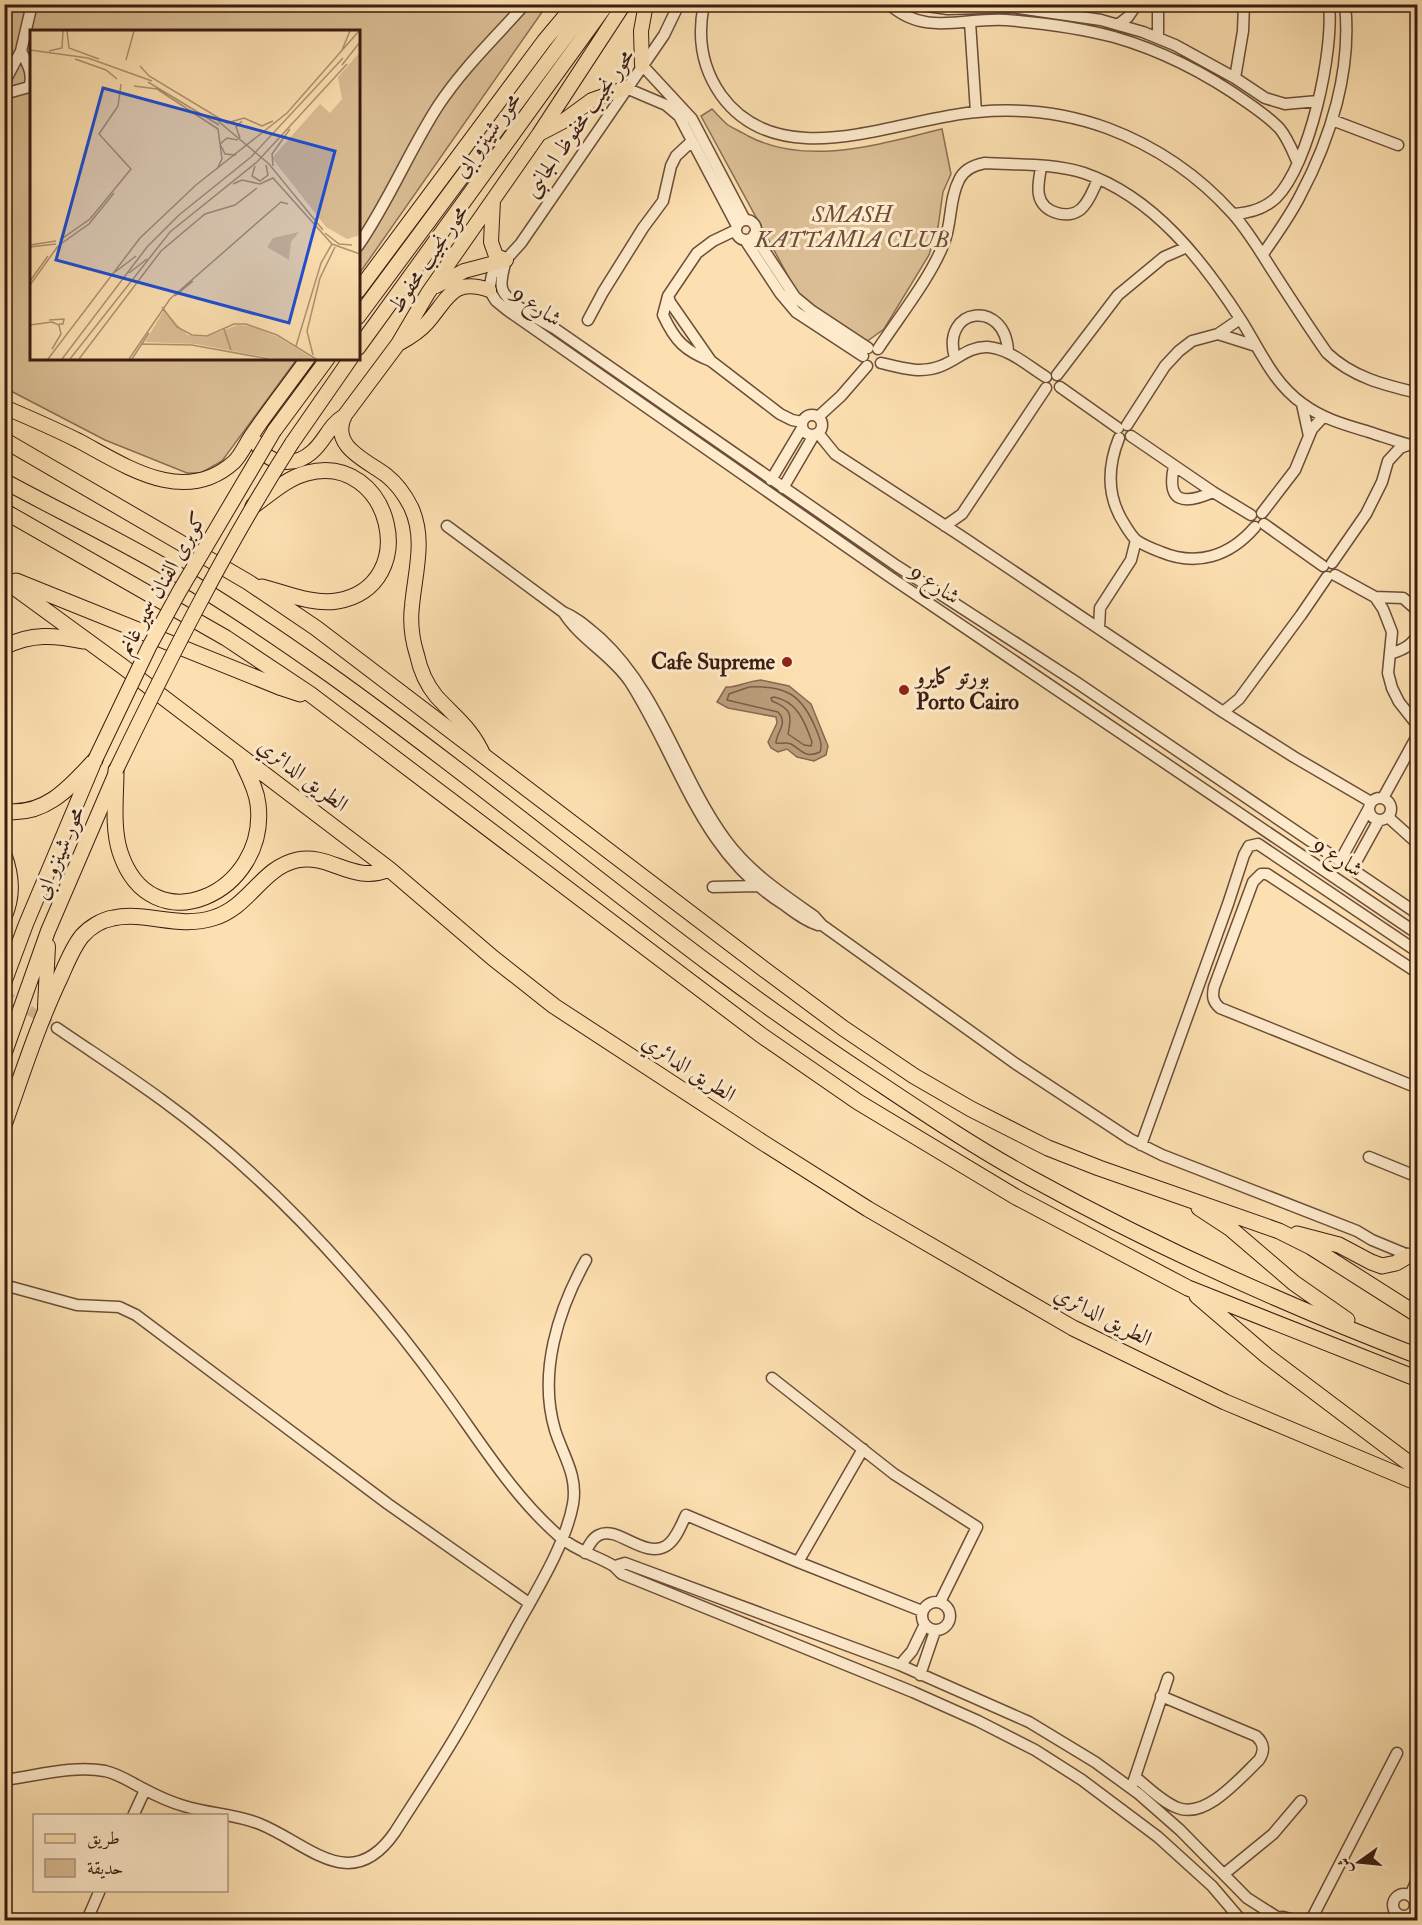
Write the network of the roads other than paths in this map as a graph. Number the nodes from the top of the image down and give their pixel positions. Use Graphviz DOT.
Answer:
graph roads {
  1 [pos="32,4"];
  2 [pos="525,4"];
  3 [pos="575,4"];
  4 [pos="590,4"];
  5 [pos="607,4"];
  6 [pos="624,4"];
  7 [pos="646,4"];
  8 [pos="679,4"];
  9 [pos="704,4"];
  10 [pos="889,4"];
  11 [pos="914,4"];
  12 [pos="1137,4"];
  13 [pos="1158,4"];
  14 [pos="1244,4"];
  15 [pos="1329,4"];
  16 [pos="1346,4"];
  17 [pos="970,22"];
  18 [pos="1119,24"];
  19 [pos="1158,38"];
  20 [pos="21,51"];
  21 [pos="642,65"];
  22 [pos="1235,78"];
  23 [pos="4,83"];
  24 [pos="626,88"];
  25 [pos="4,94"];
  26 [pos="1318,101"];
  27 [pos="976,112"];
  28 [pos="1332,120"];
  29 [pos="538,134"];
  30 [pos="692,141"];
  31 [pos="1398,145"];
  32 [pos="1297,161"];
  33 [pos="1041,167"];
  34 [pos="1098,180"];
  35 [pos="493,199"];
  36 [pos="1233,214"];
  37 [pos="739,226"];
  38 [pos="1174,231"];
  39 [pos="750,238"];
  40 [pos="360,243"];
  41 [pos="1187,247"];
  42 [pos="1263,254"];
  43 [pos="1164,257"];
  44 [pos="506,260"];
  45 [pos="360,288"];
  46 [pos="489,290"];
  47 [pos="428,293"];
  48 [pos="360,314"];
  49 [pos="1240,319"];
  50 [pos="588,320"];
  51 [pos="1218,334"];
  52 [pos="398,344"];
  53 [pos="360,345"];
  54 [pos="1256,345"];
  55 [pos="1008,352"];
  56 [pos="869,355"];
  57 [pos="956,358"];
  58 [pos="307,360"];
  59 [pos="326,360"];
  60 [pos="350,360"];
  61 [pos="1050,380"];
  62 [pos="1418,393"];
  63 [pos="1302,404"];
  64 [pos="4,407"];
  65 [pos="345,415"];
  66 [pos="818,417"];
  67 [pos="1323,417"];
  68 [pos="802,425"];
  69 [pos="1121,430"];
  70 [pos="254,431"];
  71 [pos="816,434"];
  72 [pos="1309,436"];
  73 [pos="1382,436"];
  74 [pos="4,440"];
  75 [pos="1413,446"];
  76 [pos="1388,461"];
  77 [pos="1174,466"];
  78 [pos="771,480"];
  79 [pos="4,481"];
  80 [pos="783,488"];
  81 [pos="1213,492"];
  82 [pos="253,506"];
  83 [pos="4,511"];
  84 [pos="962,514"];
  85 [pos="1258,520"];
  86 [pos="447,526"];
  87 [pos="945,526"];
  88 [pos="962,536"];
  89 [pos="1136,540"];
  90 [pos="1152,548"];
  91 [pos="1131,560"];
  92 [pos="897,566"];
  93 [pos="1329,570"];
  94 [pos="890,577"];
  95 [pos="4,578"];
  96 [pos="248,582"];
  97 [pos="1375,597"];
  98 [pos="1100,608"];
  99 [pos="1418,611"];
  100 [pos="1080,617"];
  101 [pos="1099,629"];
  102 [pos="1418,634"];
  103 [pos="89,642"];
  104 [pos="4,646"];
  105 [pos="605,649"];
  106 [pos="1390,654"];
  107 [pos="1076,682"];
  108 [pos="310,694"];
  109 [pos="1065,694"];
  110 [pos="1239,699"];
  111 [pos="1223,712"];
  112 [pos="1236,720"];
  113 [pos="1416,720"];
  114 [pos="1417,738"];
  115 [pos="239,755"];
  116 [pos="484,756"];
  117 [pos="95,760"];
  118 [pos="116,771"];
  119 [pos="1383,798"];
  120 [pos="1370,805"];
  121 [pos="1261,809"];
  122 [pos="4,811"];
  123 [pos="1383,818"];
  124 [pos="1252,822"];
  125 [pos="1418,844"];
  126 [pos="4,855"];
  127 [pos="1340,861"];
  128 [pos="389,869"];
  129 [pos="1352,869"];
  130 [pos="757,886"];
  131 [pos="713,887"];
  132 [pos="1414,912"];
  133 [pos="4,917"];
  134 [pos="26,924"];
  135 [pos="822,925"];
  136 [pos="1402,925"];
  137 [pos="48,932"];
  138 [pos="1418,934"];
  139 [pos="1418,952"];
  140 [pos="4,957"];
  141 [pos="1418,973"];
  142 [pos="4,983"];
  143 [pos="45,1010"];
  144 [pos="57,1028"];
  145 [pos="4,1055"];
  146 [pos="1418,1088"];
  147 [pos="4,1125"];
  148 [pos="1141,1145"];
  149 [pos="1369,1157"];
  150 [pos="1418,1177"];
  151 [pos="1173,1193"];
  152 [pos="1279,1231"];
  153 [pos="1415,1253"];
  154 [pos="586,1260"];
  155 [pos="4,1285"];
  156 [pos="1188,1288"];
  157 [pos="1418,1315"];
  158 [pos="1374,1339"];
  159 [pos="1418,1356"];
  160 [pos="772,1378"];
  161 [pos="1418,1379"];
  162 [pos="863,1449"];
  163 [pos="1418,1470"];
  164 [pos="1418,1483"];
  165 [pos="562,1539"];
  166 [pos="585,1553"];
  167 [pos="798,1562"];
  168 [pos="615,1566"];
  169 [pos="940,1602"];
  170 [pos="529,1603"];
  171 [pos="922,1611"];
  172 [pos="924,1626"];
  173 [pos="935,1631"];
  174 [pos="900,1665"];
  175 [pos="920,1674"];
  176 [pos="1168,1678"];
  177 [pos="1161,1696"];
  178 [pos="1396,1753"];
  179 [pos="4,1780"];
  180 [pos="1133,1783"];
  181 [pos="145,1790"];
  182 [pos="1301,1801"];
  183 [pos="133,1814"];
  184 [pos="219,1814"];
  185 [pos="228,1816"];
  186 [pos="1224,1874"];
  187 [pos="1418,1877"];
  188 [pos="99,1892"];
  189 [pos="1398,1917"];
  190 [pos="1273,1919"];
  191 [pos="87,1920"];
  192 [pos="1241,1920"];
  193 [pos="1294,1920"];
  194 [pos="1311,1920"];
  1 -- 20 [label="street"];
  2 -- 40 [label="street"];
  3 -- 45 [label="main road, محور نجيب محفوظ"];
  4 -- 48 [label="main road, محور شينزو ابى"];
  5 -- 53 [label="main road, محور شينزو ابى"];
  6 -- 29 [label="main road, محور نجيب محفوظ"];
  7 -- 21 [label="main road"];
  8 -- 21 [label="street, محور نجيب محفوظ الجانبى"];
  9 -- 27 [label="street"];
  10 -- 17 [label="street"];
  11 -- 18 [label="street"];
  12 -- 18 [label="street"];
  13 -- 19 [label="street"];
  14 -- 22 [label="street"];
  15 -- 26 [label="street"];
  16 -- 28 [label="street"];
  17 -- 27 [label="street"];
  17 -- 32 [label="street"];
  18 -- 19 [label="street"];
  19 -- 22 [label="street"];
  20 -- 23 [label="street"];
  20 -- 25 [label="street"];
  21 -- 24 [label="street, محور نجيب محفوظ الجانبى"];
  21 -- 37 [label="street"];
  22 -- 26 [label="street"];
  24 -- 29 [label="main road"];
  24 -- 30 [label="street"];
  24 -- 44 [label="street, محور نجيب محفوظ الجانبى"];
  26 -- 32 [label="street"];
  27 -- 36 [label="street"];
  28 -- 31 [label="street"];
  28 -- 42 [label="street"];
  29 -- 35 [label="main road, محور نجيب محفوظ"];
  30 -- 37 [label="street"];
  30 -- 50 [label="street"];
  32 -- 36 [label="street"];
  33 -- 34 [label="street"];
  33 -- 34 [label="street"];
  33 -- 56 [label="street"];
  34 -- 38 [label="street"];
  35 -- 44 [label="main road"];
  35 -- 47 [label="main road, محور نجيب محفوظ"];
  36 -- 42 [label="street"];
  37 -- 39 [label="street"];
  37 -- 39 [label="street"];
  37 -- 68 [label="street"];
  38 -- 41 [label="street"];
  38 -- 43 [label="street"];
  39 -- 56 [label="street"];
  41 -- 43 [label="street"];
  41 -- 49 [label="street"];
  42 -- 62 [label="street"];
  43 -- 61 [label="street"];
  44 -- 46 [label="street, شارع 9"];
  44 -- 47 [label="main road"];
  44 -- 78 [label="street, شارع 9"];
  46 -- 52 [label="main road"];
  46 -- 94 [label="street, شارع 9"];
  47 -- 52 [label="main road, محور نجيب محفوظ"];
  49 -- 51 [label="street"];
  49 -- 54 [label="street"];
  51 -- 54 [label="street"];
  51 -- 69 [label="street"];
  52 -- 65 [label="main road, محور نجيب محفوظ"];
  54 -- 63 [label="street"];
  55 -- 57 [label="street"];
  55 -- 57 [label="street"];
  55 -- 61 [label="street"];
  56 -- 57 [label="street"];
  56 -- 66 [label="street"];
  58 -- 70 [label="main road"];
  59 -- 117 [label="main road, كوبرى الفنان سمير غانم, bridge"];
  60 -- 82 [label="main road, كوبرى الفنان سمير غانم, bridge"];
  61 -- 69 [label="street"];
  61 -- 84 [label="street"];
  63 -- 67 [label="street"];
  63 -- 72 [label="street"];
  64 -- 70 [label="main road"];
  65 -- 70 [label="main road, محور نجيب محفوظ"];
  65 -- 116 [label="main road"];
  66 -- 68 [label="street"];
  66 -- 71 [label="street"];
  67 -- 72 [label="street"];
  67 -- 73 [label="street"];
  68 -- 71 [label="street"];
  68 -- 78 [label="street"];
  69 -- 77 [label="street"];
  69 -- 89 [label="street"];
  71 -- 80 [label="street"];
  71 -- 87 [label="street"];
  72 -- 85 [label="street"];
  73 -- 75 [label="street"];
  73 -- 76 [label="street"];
  74 -- 96 [label="highway"];
  75 -- 76 [label="street"];
  76 -- 93 [label="street"];
  77 -- 81 [label="street"];
  77 -- 81 [label="street"];
  78 -- 80 [label="street, شارع 9"];
  79 -- 158 [label="highway"];
  80 -- 92 [label="street, شارع 9"];
  81 -- 85 [label="street"];
  82 -- 96 [label="highway"];
  82 -- 118 [label="main road, كوبرى الفنان سمير غانم, bridge"];
  83 -- 108 [label="highway"];
  84 -- 87 [label="street"];
  84 -- 88 [label="street"];
  85 -- 90 [label="street"];
  85 -- 93 [label="street"];
  86 -- 105 [label="street"];
  87 -- 88 [label="street"];
  88 -- 100 [label="street"];
  89 -- 90 [label="street"];
  89 -- 91 [label="street"];
  90 -- 91 [label="street"];
  91 -- 98 [label="street"];
  92 -- 94 [label="street"];
  92 -- 107 [label="street, شارع 9"];
  93 -- 97 [label="street"];
  93 -- 110 [label="street"];
  94 -- 109 [label="street, شارع 9"];
  95 -- 103 [label="highway, الطريق الدائري"];
  95 -- 108 [label="highway"];
  96 -- 116 [label="highway"];
  97 -- 99 [label="street"];
  97 -- 106 [label="street"];
  98 -- 100 [label="street"];
  98 -- 101 [label="street"];
  100 -- 101 [label="street"];
  101 -- 111 [label="street"];
  102 -- 106 [label="street"];
  103 -- 104 [label="highway"];
  103 -- 115 [label="highway, الطريق الدائري"];
  105 -- 130 [label="street"];
  105 -- 135 [label="street"];
  106 -- 113 [label="street"];
  107 -- 109 [label="street"];
  107 -- 121 [label="street, شارع 9"];
  108 -- 156 [label="highway"];
  109 -- 124 [label="street, شارع 9"];
  110 -- 111 [label="street"];
  110 -- 112 [label="street"];
  111 -- 112 [label="street"];
  112 -- 120 [label="street"];
  113 -- 114 [label="street"];
  114 -- 119 [label="street"];
  115 -- 118 [label="highway"];
  115 -- 128 [label="highway, الطريق الدائري"];
  116 -- 151 [label="highway"];
  117 -- 122 [label="highway"];
  117 -- 134 [label="main road, محور شينزو ابى"];
  118 -- 137 [label="main road, محور شينزو ابى"];
  119 -- 120 [label="street"];
  119 -- 123 [label="street"];
  120 -- 123 [label="street"];
  120 -- 127 [label="street"];
  121 -- 124 [label="street"];
  121 -- 127 [label="street, شارع 9"];
  123 -- 125 [label="street"];
  123 -- 129 [label="street"];
  124 -- 136 [label="street, شارع 9"];
  126 -- 133 [label="highway"];
  127 -- 129 [label="street, شارع 9"];
  128 -- 143 [label="highway"];
  128 -- 164 [label="highway, الطريق الدائري"];
  129 -- 132 [label="street, شارع 9"];
  130 -- 131 [label="street"];
  130 -- 135 [label="street"];
  132 -- 136 [label="street"];
  134 -- 140 [label="main road"];
  134 -- 142 [label="main road, محور شينزو ابى"];
  135 -- 148 [label="street"];
  136 -- 138 [label="street, شارع 9"];
  137 -- 143 [label="main road"];
  137 -- 145 [label="main road, محور شينزو ابى"];
  139 -- 148 [label="street"];
  141 -- 146 [label="street"];
  143 -- 147 [label="highway"];
  144 -- 165 [label="street"];
  148 -- 153 [label="street"];
  149 -- 150 [label="street"];
  151 -- 152 [label="highway"];
  151 -- 158 [label="highway"];
  152 -- 153 [label="highway"];
  152 -- 157 [label="highway"];
  154 -- 165 [label="street"];
  155 -- 170 [label="street"];
  156 -- 161 [label="highway"];
  156 -- 163 [label="highway"];
  158 -- 159 [label="highway"];
  160 -- 162 [label="street"];
  162 -- 167 [label="street"];
  162 -- 169 [label="street"];
  165 -- 166 [label="street"];
  165 -- 170 [label="street"];
  166 -- 167 [label="street"];
  166 -- 168 [label="street"];
  167 -- 171 [label="street"];
  168 -- 174 [label="street"];
  168 -- 192 [label="street"];
  169 -- 171 [label="street"];
  169 -- 173 [label="street"];
  170 -- 185 [label="street"];
  171 -- 172 [label="street"];
  172 -- 173 [label="street"];
  172 -- 174 [label="street"];
  173 -- 175 [label="street"];
  174 -- 175 [label="street"];
  175 -- 180 [label="street"];
  176 -- 177 [label="street"];
  177 -- 180 [label="street"];
  177 -- 180 [label="street"];
  178 -- 194 [label="street"];
  179 -- 181 [label="street"];
  180 -- 186 [label="street"];
  181 -- 183 [label="street"];
  181 -- 184 [label="street"];
  182 -- 186 [label="street"];
  186 -- 190 [label="street"];
  187 -- 189 [label="street"];
  188 -- 191 [label="street"];
  190 -- 193 [label="street"];
}
